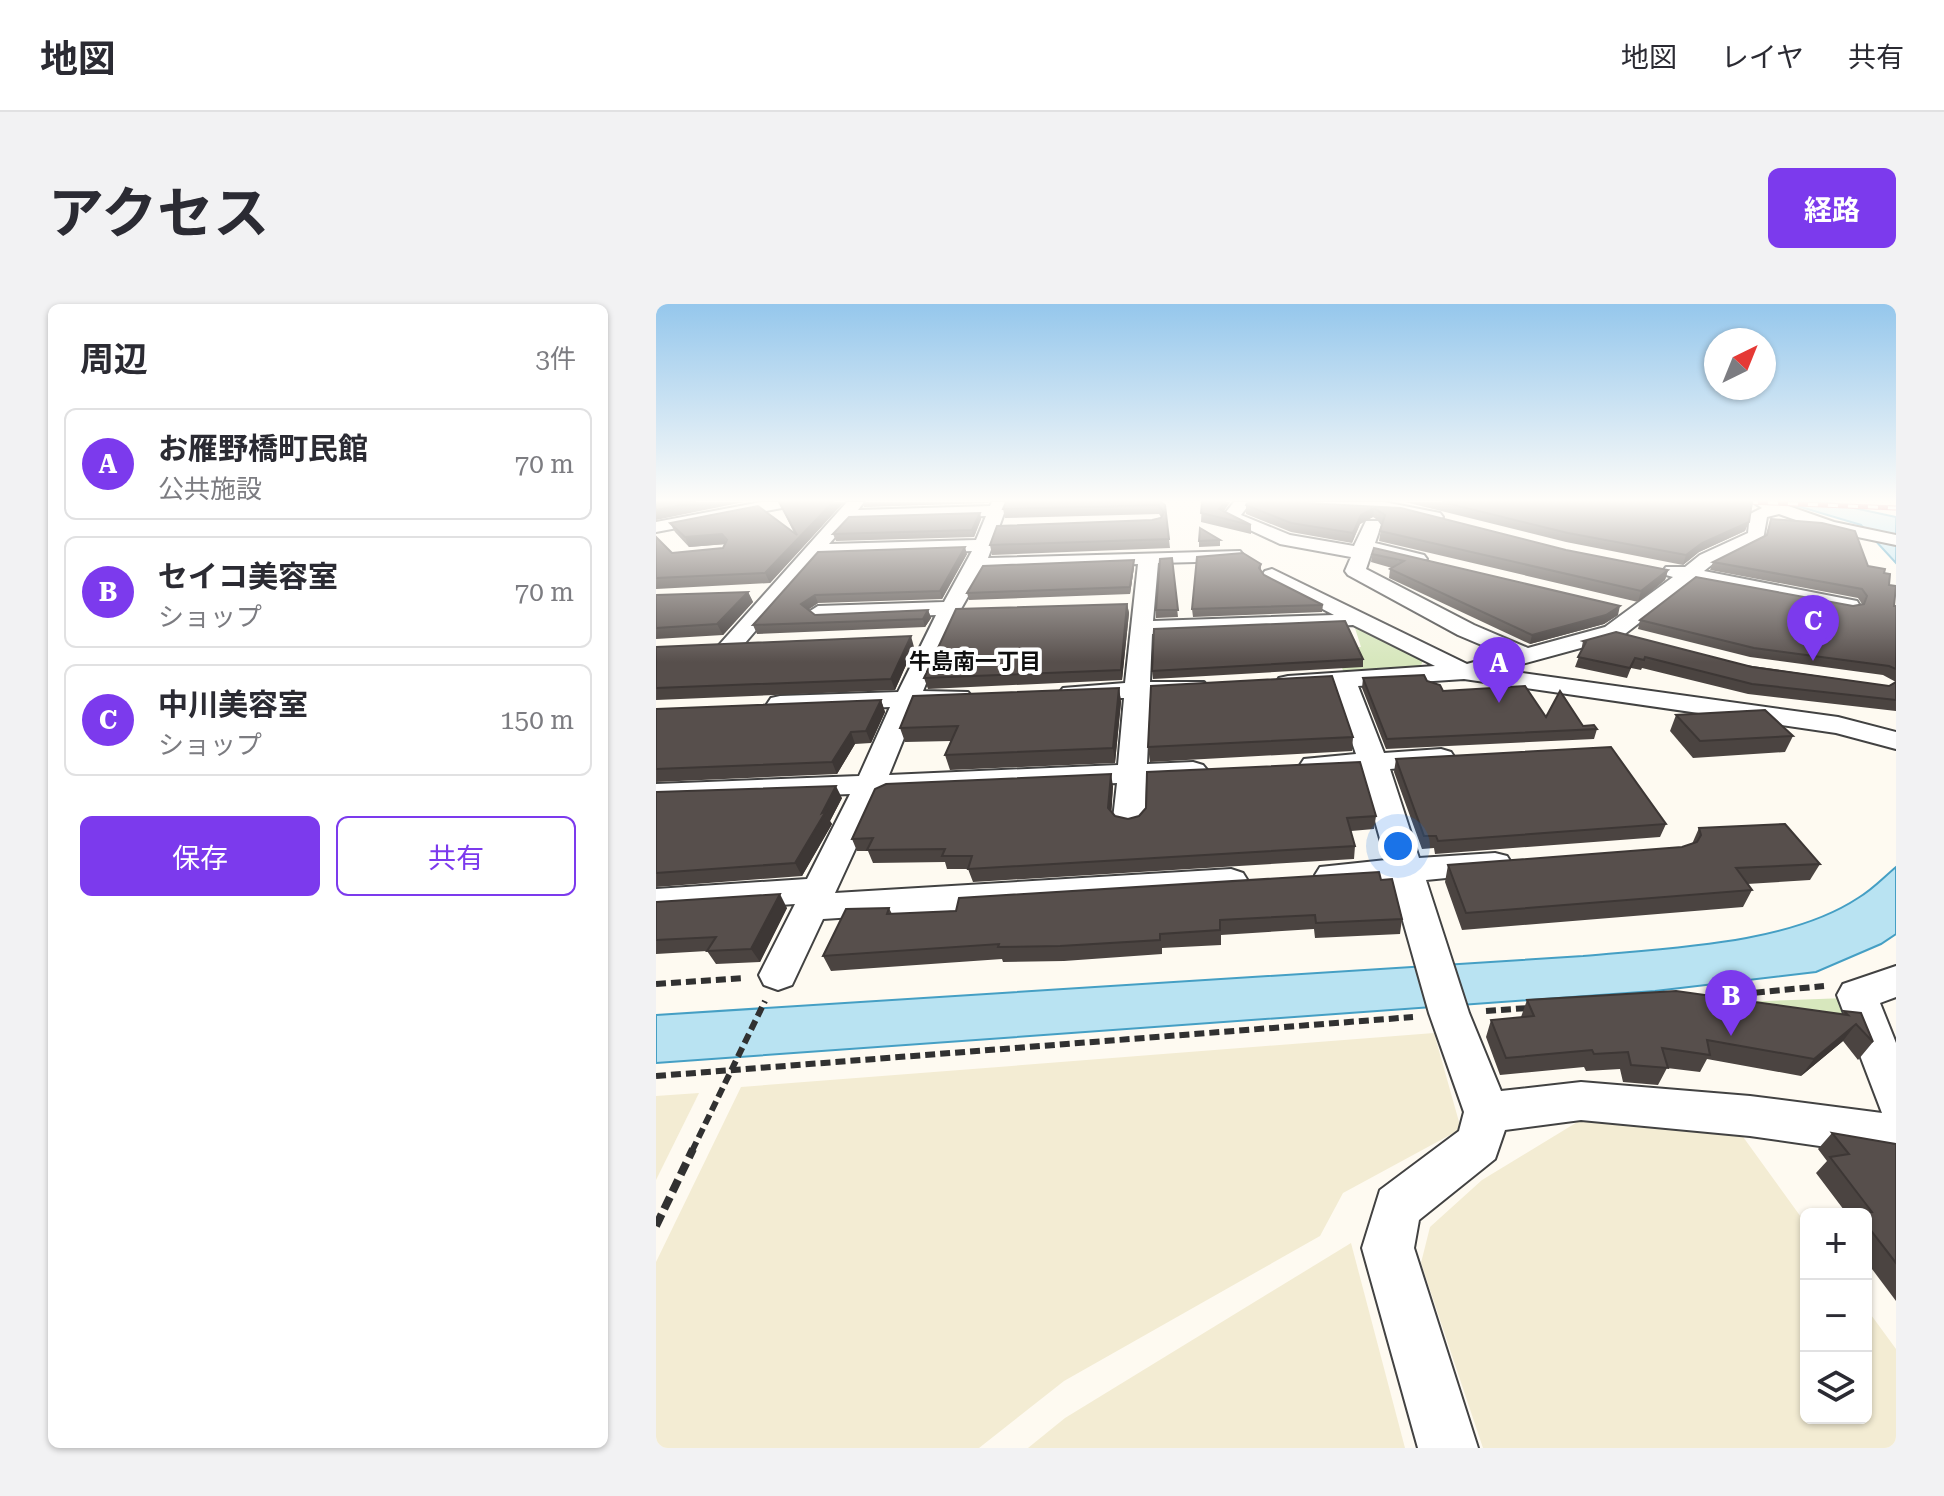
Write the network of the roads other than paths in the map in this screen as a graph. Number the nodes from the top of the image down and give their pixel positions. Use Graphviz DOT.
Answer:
graph roads {
  1 [pos="810,555"];
  2 [pos="977,555"];
  3 [pos="1135,555"];
  4 [pos="1222,555"];
  5 [pos="1359,555"];
  6 [pos="1392,555"];
  7 [pos="1715,555"];
  8 [pos="1149,558"];
  9 [pos="1707,559"];
  10 [pos="1441,564"];
  11 [pos="1656,568"];
  12 [pos="1272,575"];
  13 [pos="1678,581"];
  14 [pos="1828,582"];
  15 [pos="776,592"];
  16 [pos="746,593"];
  17 [pos="1612,605"];
  18 [pos="950,609"];
  19 [pos="979,609"];
  20 [pos="1643,612"];
  21 [pos="818,613"];
  22 [pos="1850,616"];
  23 [pos="1358,617"];
  24 [pos="1142,628"];
  25 [pos="1613,632"];
  26 [pos="934,637"];
  27 [pos="903,638"];
  28 [pos="1643,640"];
  29 [pos="762,643"];
  30 [pos="731,645"];
  31 [pos="701,646"];
  32 [pos="1523,654"];
  33 [pos="1464,672"];
  34 [pos="1343,680"];
  35 [pos="1264,684"];
  36 [pos="1217,686"];
  37 [pos="1138,690"];
  38 [pos="1047,694"];
  39 [pos="985,696"];
  40 [pos="907,699"];
  41 [pos="750,706"];
  42 [pos="1896,741"];
  43 [pos="1463,757"];
  44 [pos="1373,762"];
  45 [pos="1293,766"];
  46 [pos="1213,770"];
  47 [pos="1133,774"];
  48 [pos="871,782"];
  49 [pos="656,793"];
  50 [pos="1129,819"];
  51 [pos="1533,861"];
  52 [pos="1406,870"];
  53 [pos="816,899"];
  54 [pos="656,901"];
  55 [pos="778,975"];
  56 [pos="1896,981"];
  57 [pos="1896,1099"];
  58 [pos="1487,1112"];
  59 [pos="1896,1136"];
  60 [pos="1448,1448"];
  1 -- 15 [label="street"];
  2 -- 18 [label="street"];
  3 -- 8 [label="street"];
  4 -- 8 [label="street"];
  5 -- 32 [label="street"];
  6 -- 10 [label="street"];
  7 -- 9 [label="street"];
  8 -- 24 [label="street"];
  9 -- 13 [label="street"];
  9 -- 14 [label="street"];
  11 -- 13 [label="street"];
  12 -- 23 [label="street"];
  13 -- 20 [label="street"];
  13 -- 22 [label="street"];
  15 -- 16 [label="street"];
  15 -- 30 [label="street"];
  17 -- 20 [label="street"];
  18 -- 19 [label="street"];
  18 -- 21 [label="street"];
  18 -- 26 [label="street"];
  20 -- 25 [label="street"];
  23 -- 24 [label="street"];
  23 -- 33 [label="street"];
  24 -- 37 [label="street"];
  25 -- 28 [label="street"];
  25 -- 32 [label="street"];
  26 -- 27 [label="street"];
  26 -- 40 [label="street"];
  29 -- 30 [label="street"];
  30 -- 31 [label="street"];
  32 -- 33 [label="street"];
  33 -- 34 [label="street"];
  33 -- 42 [label="street"];
  34 -- 35 [label="street"];
  34 -- 44 [label="street"];
  36 -- 37 [label="street"];
  37 -- 38 [label="street"];
  37 -- 47 [label="street"];
  39 -- 40 [label="street"];
  40 -- 41 [label="street"];
  40 -- 48 [label="street"];
  43 -- 44 [label="street"];
  44 -- 45 [label="street"];
  44 -- 52 [label="street"];
  46 -- 47 [label="street"];
  47 -- 48 [label="street"];
  47 -- 50 [label="street"];
  48 -- 49 [label="street"];
  48 -- 53 [label="street"];
  51 -- 52 [label="street"];
  52 -- 53 [label="street"];
  52 -- 58 [label="street"];
  53 -- 54 [label="street"];
  53 -- 55 [label="street"];
  56 -- 57 [label="street"];
  58 -- 59 [label="street"];
  58 -- 60 [label="street"];
}
